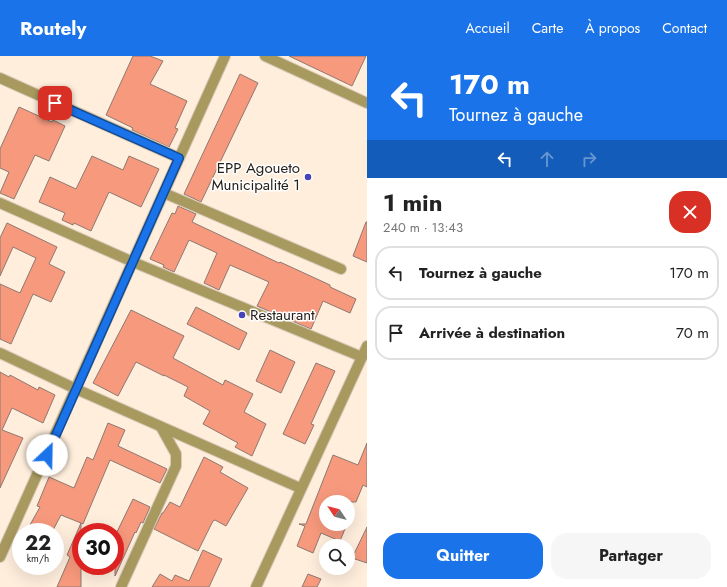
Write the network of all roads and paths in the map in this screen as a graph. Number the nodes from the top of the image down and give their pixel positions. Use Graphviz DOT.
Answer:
graph roads {
  1 [pos="225,56"];
  2 [pos="265,56"];
  3 [pos="0,78"];
  4 [pos="367,103"];
  5 [pos="179,158"];
  6 [pos="164,192"];
  7 [pos="0,203"];
  8 [pos="133,262"];
  9 [pos="341,270"];
  10 [pos="367,346"];
  11 [pos="0,353"];
  12 [pos="362,357"];
  13 [pos="76,389"];
  14 [pos="161,427"];
  15 [pos="300,488"];
  16 [pos="0,557"];
  17 [pos="121,587"];
  18 [pos="256,587"];
  1 -- 5 [label="street"];
  2 -- 4 [label="street"];
  3 -- 5 [label="street"];
  5 -- 6 [label="street"];
  6 -- 8 [label="street"];
  6 -- 9 [label="street"];
  7 -- 8 [label="street"];
  8 -- 12 [label="street"];
  8 -- 13 [label="street"];
  10 -- 12 [label="street"];
  11 -- 13 [label="street"];
  12 -- 15 [label="street"];
  13 -- 14 [label="street"];
  13 -- 16 [label="street"];
  14 -- 15 [label="street"];
  14 -- 17 [label="street"];
  15 -- 18 [label="street"];
}
